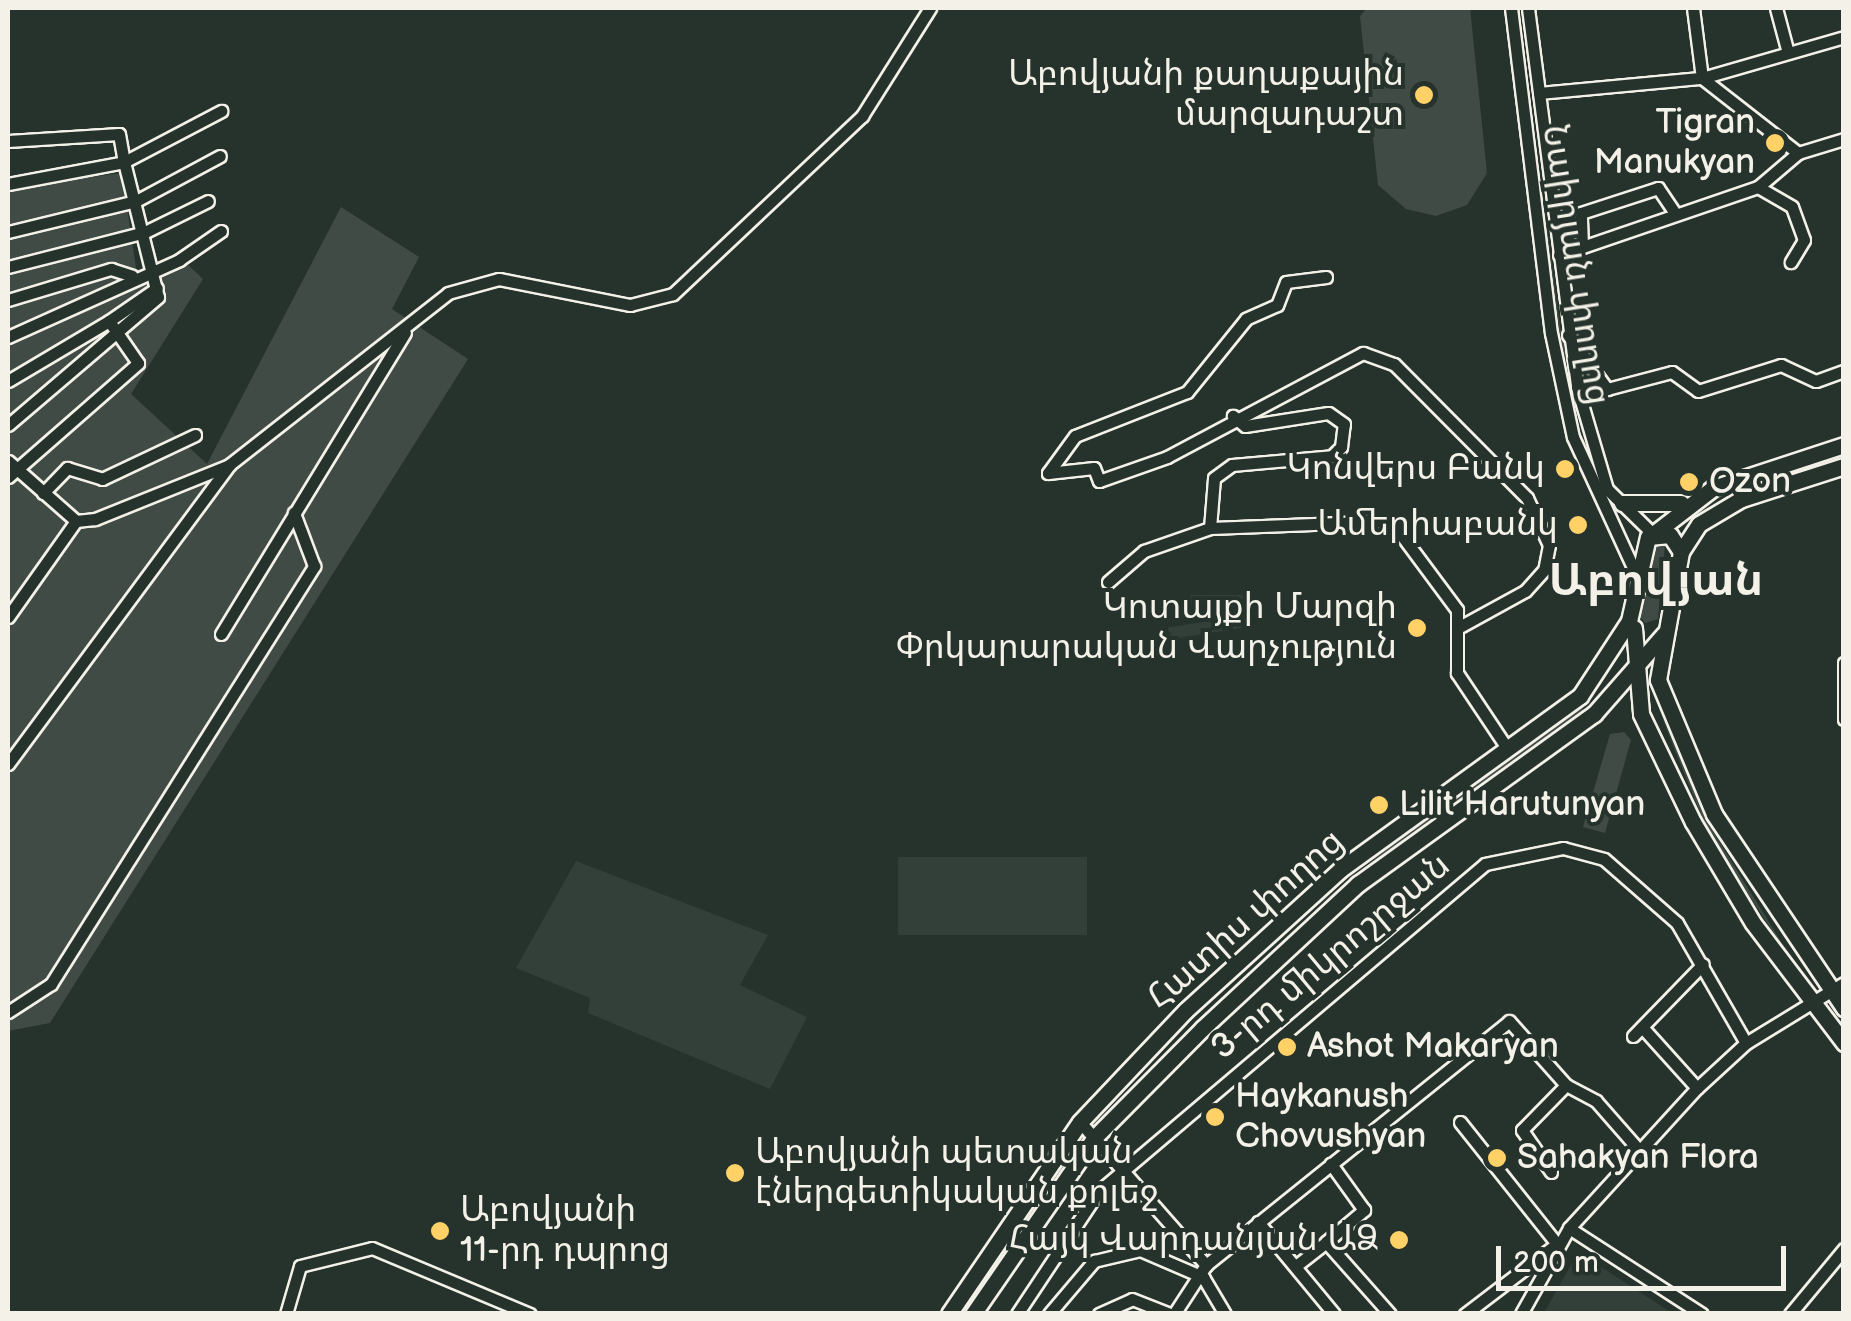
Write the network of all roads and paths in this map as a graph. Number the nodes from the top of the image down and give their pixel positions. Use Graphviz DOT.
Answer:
graph roads {
  1 [pos="930,8"];
  2 [pos="1511,8"];
  3 [pos="1528,8"];
  4 [pos="1692,8"];
  5 [pos="1776,8"];
  6 [pos="1844,37"];
  7 [pos="1787,50"];
  8 [pos="1702,78"];
  9 [pos="1539,93"];
  10 [pos="221,111"];
  11 [pos="1844,140"];
  12 [pos="8,141"];
  13 [pos="1798,153"];
  14 [pos="220,156"];
  15 [pos="124,162"];
  16 [pos="8,184"];
  17 [pos="1758,187"];
  18 [pos="208,200"];
  19 [pos="136,201"];
  20 [pos="1676,214"];
  21 [pos="221,230"];
  22 [pos="8,232"];
  23 [pos="145,232"];
  24 [pos="1582,247"];
  25 [pos="1559,255"];
  26 [pos="1791,262"];
  27 [pos="8,267"];
  28 [pos="153,267"];
  29 [pos="132,276"];
  30 [pos="1326,276"];
  31 [pos="157,288"];
  32 [pos="8,300"];
  33 [pos="109,321"];
  34 [pos="406,330"];
  35 [pos="1566,333"];
  36 [pos="122,336"];
  37 [pos="8,337"];
  38 [pos="1844,371"];
  39 [pos="8,381"];
  40 [pos="1233,416"];
  41 [pos="8,424"];
  42 [pos="195,435"];
  43 [pos="1844,444"];
  44 [pos="229,465"];
  45 [pos="1844,466"];
  46 [pos="11,469"];
  47 [pos="43,493"];
  48 [pos="1698,496"];
  49 [pos="1622,503"];
  50 [pos="294,512"];
  51 [pos="76,521"];
  52 [pos="1210,528"];
  53 [pos="1654,532"];
  54 [pos="1682,552"];
  55 [pos="1637,576"];
  56 [pos="1108,582"];
  57 [pos="8,617"];
  58 [pos="1632,624"];
  59 [pos="1462,626"];
  60 [pos="1664,632"];
  61 [pos="221,634"];
  62 [pos="1844,663"];
  63 [pos="1631,678"];
  64 [pos="1844,719"];
  65 [pos="1506,748"];
  66 [pos="8,764"];
  67 [pos="1704,964"];
  68 [pos="1836,988"];
  69 [pos="1809,1004"];
  70 [pos="1844,1008"];
  71 [pos="8,1012"];
  72 [pos="1746,1043"];
  73 [pos="1844,1043"];
  74 [pos="1566,1085"];
  75 [pos="1697,1088"];
  76 [pos="1080,1122"];
  77 [pos="1460,1122"];
  78 [pos="1095,1137"];
  79 [pos="1638,1149"];
  80 [pos="1331,1164"];
  81 [pos="1124,1167"];
  82 [pos="1551,1172"];
  83 [pos="1258,1222"];
  84 [pos="1570,1228"];
  85 [pos="1326,1242"];
  86 [pos="1558,1244"];
  87 [pos="1844,1249"];
  88 [pos="1297,1265"];
  89 [pos="1204,1271"];
  90 [pos="1020,1308"];
  91 [pos="1050,1313"];
  92 [pos="286,1314"];
  93 [pos="530,1314"];
  94 [pos="949,1314"];
  95 [pos="973,1314"];
  96 [pos="1099,1314"];
  97 [pos="1172,1314"];
  98 [pos="1224,1314"];
  99 [pos="1334,1314"];
  100 [pos="1390,1314"];
  101 [pos="1464,1314"];
  102 [pos="1521,1314"];
  103 [pos="1702,1314"];
  104 [pos="1790,1314"];
  1 -- 34 [label="street"];
  2 -- 55 [label="street, Նաիրյան փողոց"];
  3 -- 9 [label="street, Նաիրյան փողոց"];
  4 -- 8 [label="street"];
  5 -- 7 [label="street"];
  6 -- 7 [label="street"];
  7 -- 8 [label="street"];
  8 -- 9 [label="street"];
  8 -- 13 [label="street"];
  9 -- 25 [label="street, Նաիրյան փողոց"];
  10 -- 15 [label="street"];
  11 -- 13 [label="street"];
  12 -- 15 [label="street"];
  13 -- 17 [label="street"];
  14 -- 19 [label="street"];
  15 -- 16 [label="street"];
  15 -- 19 [label="street"];
  17 -- 20 [label="street"];
  17 -- 26 [label="street"];
  18 -- 23 [label="street"];
  19 -- 22 [label="street"];
  19 -- 23 [label="street"];
  20 -- 24 [label="street"];
  20 -- 24 [label="street"];
  21 -- 28 [label="street"];
  23 -- 27 [label="street"];
  23 -- 28 [label="street"];
  24 -- 25 [label="street"];
  25 -- 35 [label="street, Նաիրյան փողոց"];
  28 -- 29 [label="street"];
  28 -- 31 [label="street"];
  29 -- 32 [label="street"];
  29 -- 37 [label="street"];
  30 -- 40 [label="street"];
  31 -- 33 [label="street"];
  31 -- 36 [label="street"];
  33 -- 36 [label="street"];
  33 -- 39 [label="street"];
  34 -- 44 [label="street"];
  34 -- 50 [label="street"];
  35 -- 38 [label="street"];
  35 -- 49 [label="street, Նաիրյան փողոց"];
  36 -- 41 [label="street"];
  36 -- 46 [label="street"];
  40 -- 52 [label="street"];
  40 -- 59 [label="street"];
  42 -- 47 [label="street"];
  43 -- 48 [label="main road"];
  44 -- 51 [label="street"];
  44 -- 66 [label="street"];
  45 -- 54 [label="main road"];
  46 -- 47 [label="street"];
  47 -- 51 [label="street"];
  48 -- 49 [label="main road"];
  48 -- 53 [label="main road"];
  49 -- 53 [label="street, Նաիրյան փողոց"];
  50 -- 61 [label="street"];
  50 -- 71 [label="street"];
  51 -- 57 [label="street"];
  52 -- 56 [label="street"];
  52 -- 59 [label="street"];
  53 -- 54 [label="main road"];
  53 -- 55 [label="main road"];
  54 -- 60 [label="main road"];
  55 -- 58 [label="main road"];
  58 -- 60 [label="main road"];
  58 -- 63 [label="main road"];
  58 -- 65 [label="main road, Հատիս փողոց"];
  59 -- 65 [label="street"];
  60 -- 63 [label="main road, Հատիս փողոց"];
  60 -- 68 [label="main road"];
  62 -- 64 [label="street"];
  63 -- 69 [label="main road"];
  63 -- 78 [label="main road, Հատիս փողոց"];
  65 -- 76 [label="main road, Հատիս փողոց"];
  67 -- 72 [label="street, 3-րդ միկրոշրջան"];
  67 -- 75 [label="street"];
  67 -- 81 [label="street, 3-րդ միկրոշրջան"];
  68 -- 69 [label="street"];
  68 -- 70 [label="main road"];
  69 -- 72 [label="street"];
  69 -- 73 [label="main road"];
  72 -- 75 [label="street"];
  74 -- 79 [label="street"];
  74 -- 80 [label="street"];
  74 -- 82 [label="street"];
  75 -- 79 [label="street"];
  76 -- 78 [label="street"];
  76 -- 94 [label="main road, Հատիս փողոց"];
  77 -- 86 [label="street"];
  78 -- 81 [label="street"];
  78 -- 95 [label="main road, Հատիս փողոց"];
  79 -- 84 [label="street"];
  80 -- 83 [label="street"];
  80 -- 85 [label="street"];
  81 -- 89 [label="street"];
  81 -- 90 [label="street, 3-րդ միկրոշրջան"];
  83 -- 88 [label="street"];
  83 -- 89 [label="street"];
  84 -- 86 [label="street"];
  84 -- 103 [label="street"];
  85 -- 88 [label="street"];
  85 -- 100 [label="street"];
  86 -- 101 [label="street"];
  86 -- 102 [label="street"];
  87 -- 104 [label="street"];
  88 -- 99 [label="street"];
  89 -- 91 [label="street"];
  89 -- 97 [label="street"];
  89 -- 98 [label="street"];
  90 -- 91 [label="street"];
  92 -- 93 [label="street"];
  96 -- 97 [label="street"];
}
